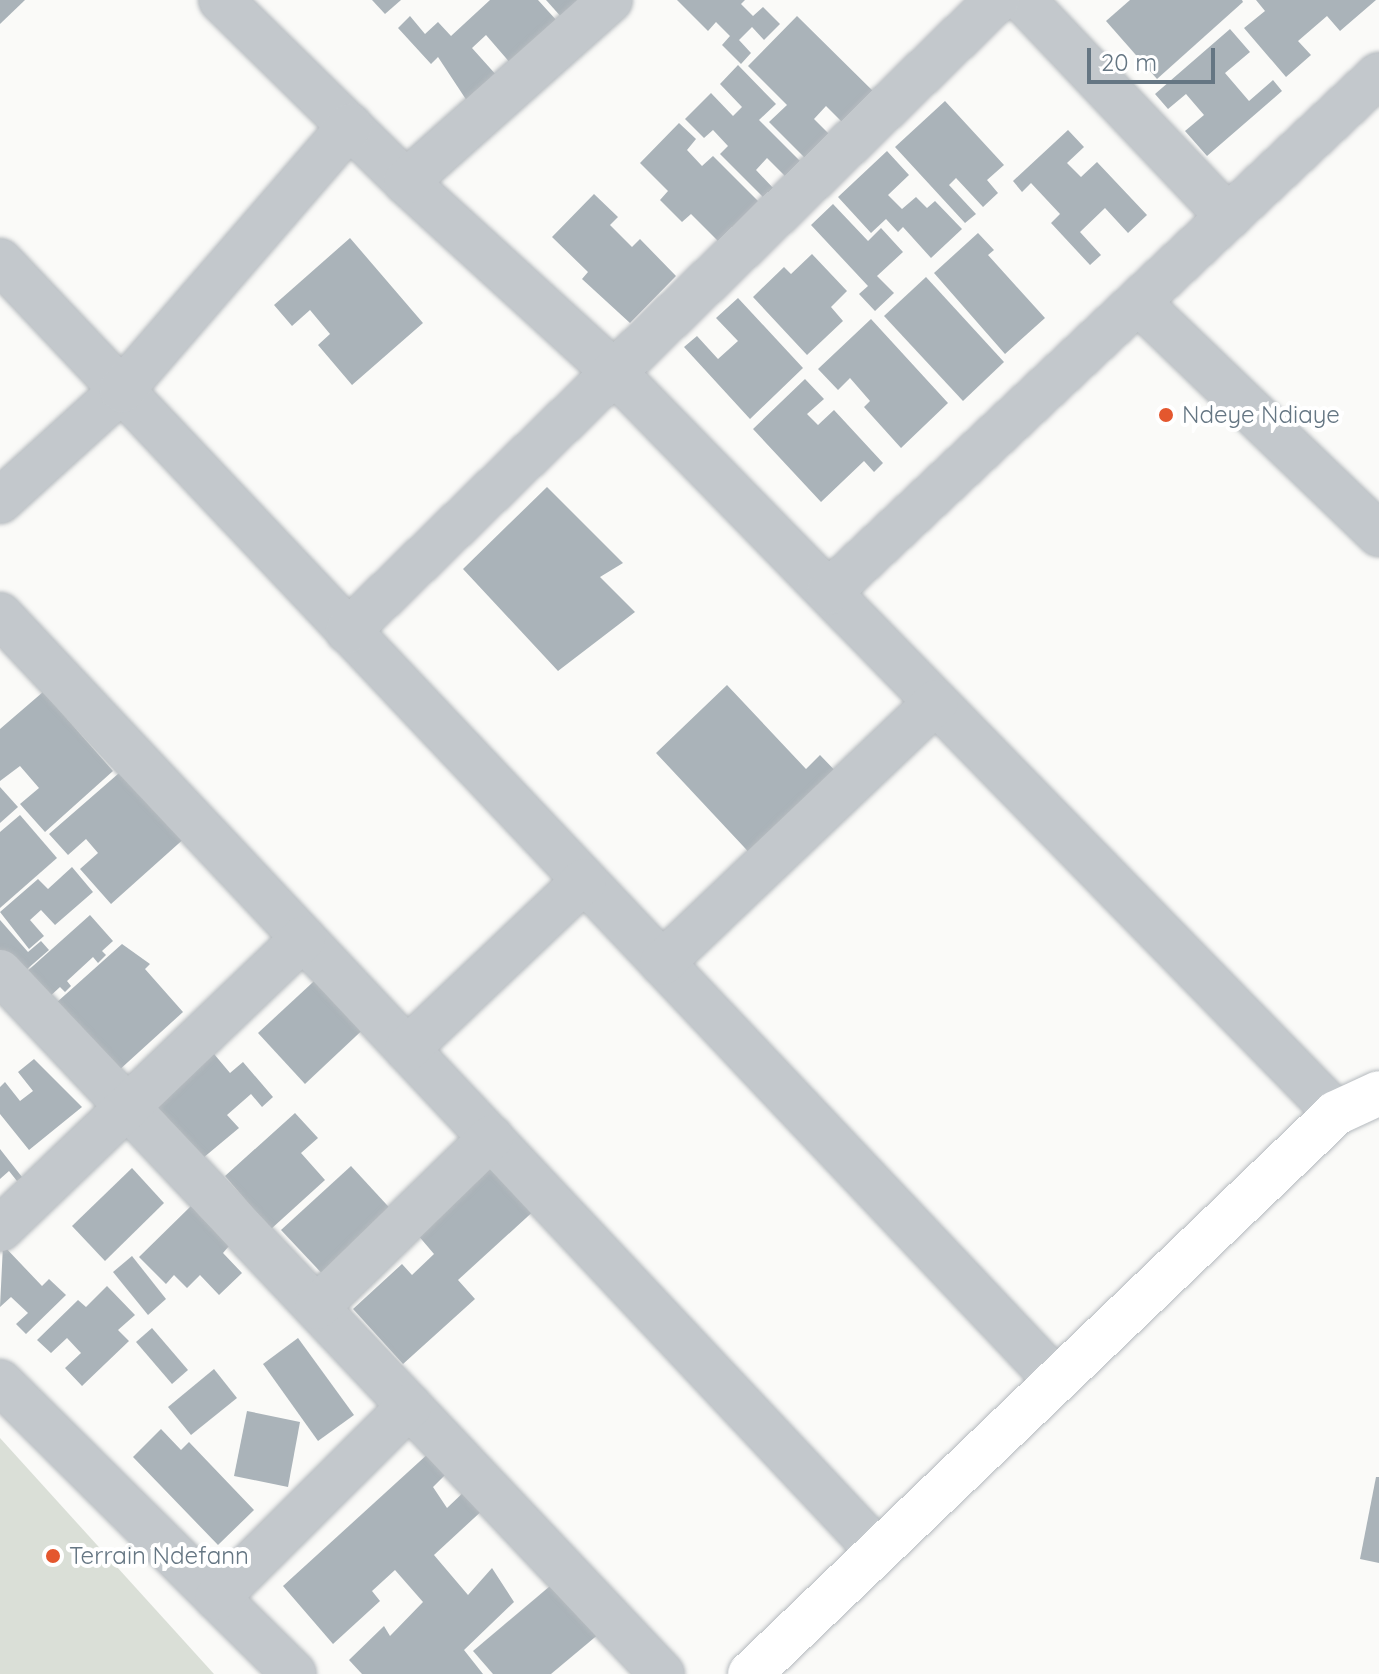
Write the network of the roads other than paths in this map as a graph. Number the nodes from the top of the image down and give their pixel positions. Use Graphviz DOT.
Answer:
graph roads {
  1 [pos="221,0"];
  2 [pos="610,0"];
  3 [pos="997,0"];
  4 [pos="1023,0"];
  5 [pos="1379,75"];
  6 [pos="350,126"];
  7 [pos="406,182"];
  8 [pos="1228,217"];
  9 [pos="0,261"];
  10 [pos="1138,302"];
  11 [pos="614,372"];
  12 [pos="122,390"];
  13 [pos="0,501"];
  14 [pos="1379,534"];
  15 [pos="829,592"];
  16 [pos="0,615"];
  17 [pos="348,631"];
  18 [pos="936,702"];
  19 [pos="584,881"];
  20 [pos="303,938"];
  21 [pos="662,963"];
  22 [pos="0,972"];
  23 [pos="407,1049"];
  24 [pos="1379,1093"];
  25 [pos="130,1109"];
  26 [pos="1336,1113"];
  27 [pos="491,1138"];
  28 [pos="0,1229"];
  29 [pos="317,1307"];
  30 [pos="1056,1380"];
  31 [pos="0,1382"];
  32 [pos="410,1406"];
  33 [pos="878,1551"];
  34 [pos="217,1598"];
  35 [pos="294,1674"];
  36 [pos="662,1674"];
  37 [pos="750,1674"];
  1 -- 6 [label="street"];
  2 -- 7 [label="street"];
  3 -- 11 [label="street"];
  4 -- 8 [label="street"];
  5 -- 8 [label="street"];
  6 -- 7 [label="street"];
  6 -- 12 [label="street"];
  7 -- 11 [label="street"];
  8 -- 10 [label="street"];
  9 -- 12 [label="street"];
  10 -- 14 [label="street"];
  10 -- 15 [label="street"];
  11 -- 15 [label="street"];
  11 -- 17 [label="street"];
  12 -- 13 [label="street"];
  12 -- 17 [label="street"];
  15 -- 18 [label="street"];
  16 -- 20 [label="street"];
  17 -- 19 [label="street"];
  18 -- 21 [label="street"];
  18 -- 26 [label="street"];
  19 -- 21 [label="street"];
  19 -- 23 [label="street"];
  20 -- 23 [label="street"];
  20 -- 25 [label="street"];
  21 -- 30 [label="street"];
  22 -- 25 [label="street"];
  23 -- 27 [label="street"];
  24 -- 26 [label="main road"];
  25 -- 28 [label="street"];
  25 -- 29 [label="street"];
  26 -- 30 [label="main road"];
  27 -- 29 [label="street"];
  27 -- 33 [label="street"];
  29 -- 32 [label="street"];
  30 -- 33 [label="main road"];
  31 -- 34 [label="street"];
  32 -- 34 [label="street"];
  32 -- 36 [label="street"];
  33 -- 37 [label="main road"];
  34 -- 35 [label="street"];
}
